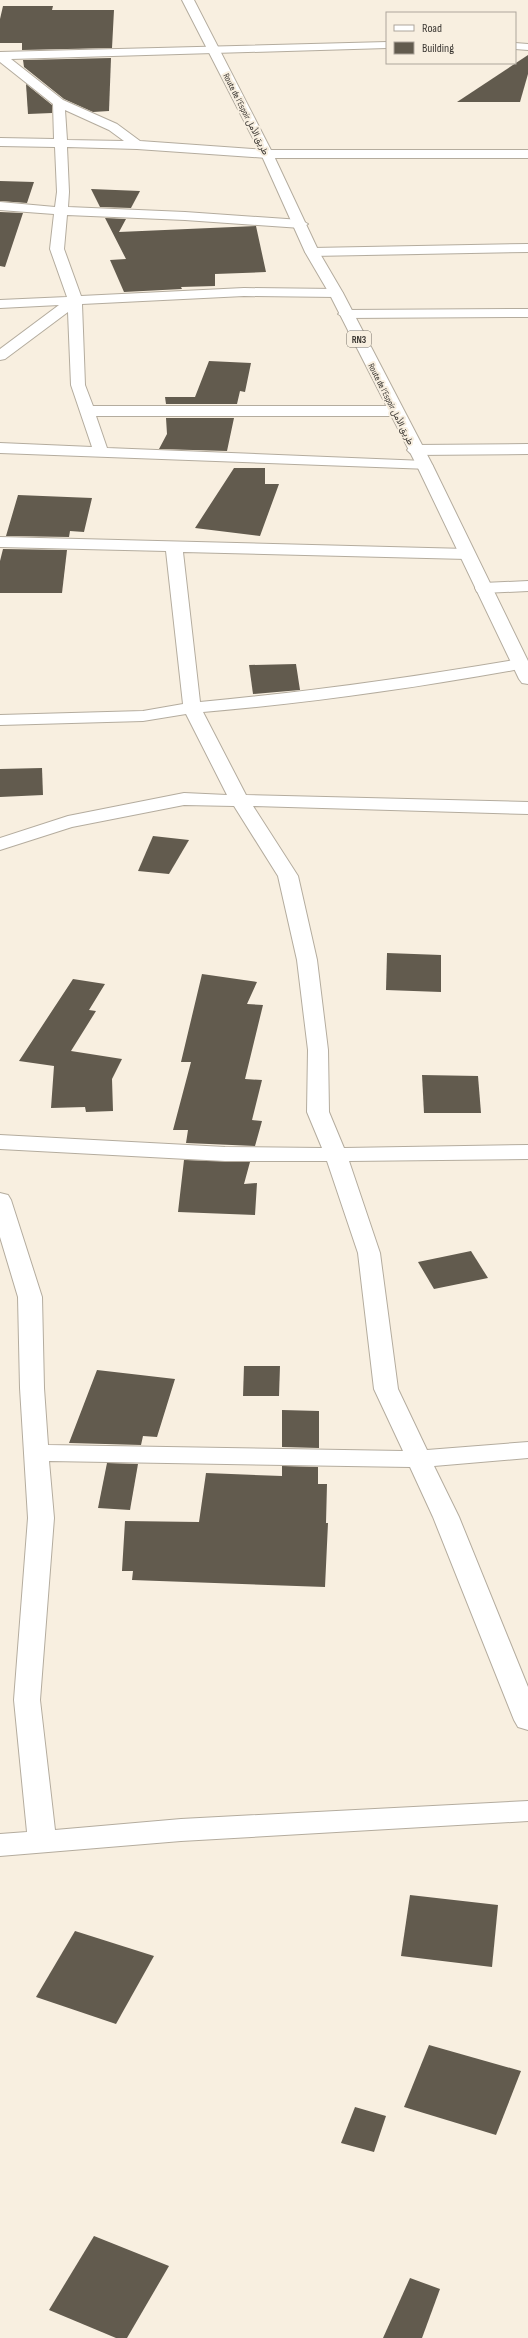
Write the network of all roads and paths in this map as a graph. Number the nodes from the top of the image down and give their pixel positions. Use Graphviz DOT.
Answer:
graph roads {
  1 [pos="188,0"];
  2 [pos="386,45"];
  3 [pos="516,46"];
  4 [pos="528,47"];
  5 [pos="213,50"];
  6 [pos="0,56"];
  7 [pos="59,103"];
  8 [pos="0,142"];
  9 [pos="61,142"];
  10 [pos="138,145"];
  11 [pos="267,154"];
  12 [pos="528,154"];
  13 [pos="0,206"];
  14 [pos="61,211"];
  15 [pos="301,224"];
  16 [pos="528,248"];
  17 [pos="312,252"];
  18 [pos="336,293"];
  19 [pos="75,300"];
  20 [pos="0,304"];
  21 [pos="528,313"];
  22 [pos="345,314"];
  23 [pos="0,356"];
  24 [pos="87,411"];
  25 [pos="396,411"];
  26 [pos="0,448"];
  27 [pos="528,449"];
  28 [pos="415,450"];
  29 [pos="101,452"];
  30 [pos="425,466"];
  31 [pos="0,542"];
  32 [pos="174,546"];
  33 [pos="466,554"];
  34 [pos="528,586"];
  35 [pos="483,588"];
  36 [pos="520,664"];
  37 [pos="528,680"];
  38 [pos="192,708"];
  39 [pos="0,720"];
  40 [pos="240,801"];
  41 [pos="528,808"];
  42 [pos="0,844"];
  43 [pos="0,1142"];
  44 [pos="528,1152"];
  45 [pos="336,1155"];
  46 [pos="0,1200"];
  47 [pos="528,1450"];
  48 [pos="37,1454"];
  49 [pos="419,1459"];
  50 [pos="528,1720"];
  51 [pos="528,1811"];
  52 [pos="42,1842"];
  53 [pos="0,1845"];
  1 -- 5 [label="main road, Route de l’Espoir طريق الأمل / RN3"];
  2 -- 5 [label="main road"];
  3 -- 4 [label="main road"];
  5 -- 6 [label="main road"];
  5 -- 11 [label="main road, Route de l’Espoir طريق الأمل / RN3"];
  6 -- 7 [label="main road"];
  7 -- 9 [label="main road"];
  7 -- 10 [label="main road"];
  8 -- 9 [label="main road"];
  9 -- 10 [label="main road"];
  9 -- 14 [label="main road"];
  10 -- 11 [label="main road"];
  11 -- 12 [label="main road"];
  11 -- 15 [label="main road, Route de l’Espoir طريق الأمل / RN3"];
  13 -- 14 [label="main road"];
  14 -- 15 [label="main road"];
  14 -- 19 [label="main road"];
  15 -- 17 [label="main road, Route de l’Espoir طريق الأمل / RN3"];
  16 -- 17 [label="main road"];
  17 -- 18 [label="main road, Route de l’Espoir طريق الأمل / RN3"];
  18 -- 19 [label="main road"];
  18 -- 22 [label="main road, Route de l’Espoir طريق الأمل / RN3"];
  19 -- 20 [label="main road"];
  19 -- 23 [label="main road"];
  19 -- 24 [label="main road"];
  21 -- 22 [label="main road"];
  22 -- 25 [label="main road, Route de l’Espoir طريق الأمل / RN3"];
  24 -- 25 [label="main road"];
  24 -- 29 [label="main road"];
  25 -- 28 [label="main road, Route de l’Espoir طريق الأمل / RN3"];
  26 -- 29 [label="main road"];
  27 -- 28 [label="main road"];
  28 -- 30 [label="main road, Route de l’Espoir طريق الأمل / RN3"];
  29 -- 30 [label="main road"];
  30 -- 33 [label="main road, Route de l’Espoir طريق الأمل / RN3"];
  31 -- 32 [label="main road"];
  32 -- 33 [label="main road"];
  32 -- 38 [label="main road"];
  33 -- 35 [label="main road, Route de l’Espoir طريق الأمل / RN3"];
  34 -- 35 [label="main road"];
  35 -- 36 [label="main road, Route de l’Espoir طريق الأمل / RN3"];
  36 -- 37 [label="main road, Route de l’Espoir طريق الأمل / RN3"];
  36 -- 38 [label="main road"];
  38 -- 39 [label="main road"];
  38 -- 40 [label="main road"];
  40 -- 41 [label="main road"];
  40 -- 42 [label="main road"];
  40 -- 45 [label="main road"];
  43 -- 45 [label="main road"];
  44 -- 45 [label="main road"];
  45 -- 49 [label="main road"];
  46 -- 48 [label="main road"];
  47 -- 49 [label="main road"];
  48 -- 49 [label="main road"];
  48 -- 52 [label="main road"];
  49 -- 50 [label="main road"];
  51 -- 52 [label="main road"];
  52 -- 53 [label="main road"];
}
